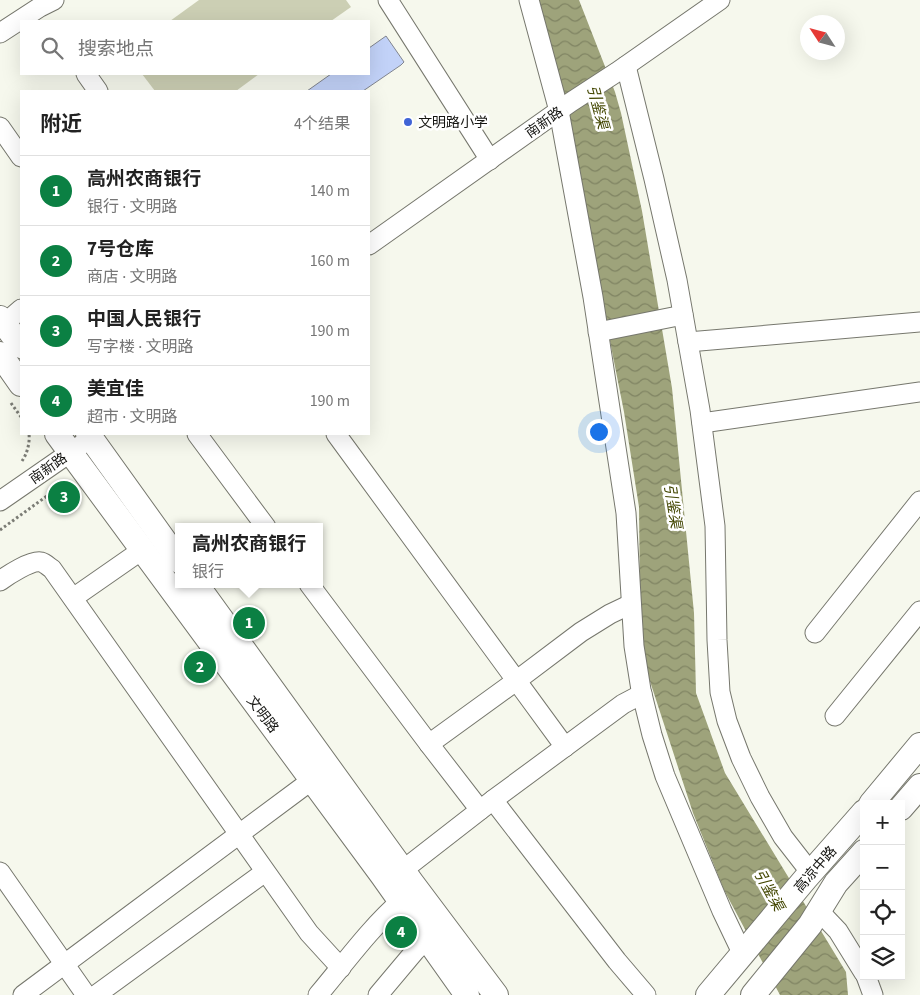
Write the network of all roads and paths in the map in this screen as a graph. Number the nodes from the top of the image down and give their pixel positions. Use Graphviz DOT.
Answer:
graph roads {
  1 [pos="388,0"];
  2 [pos="530,0"];
  3 [pos="720,0"];
  4 [pos="45,7"];
  5 [pos="22,20"];
  6 [pos="20,21"];
  7 [pos="0,33"];
  8 [pos="622,69"];
  9 [pos="87,75"];
  10 [pos="97,90"];
  11 [pos="565,107"];
  12 [pos="0,128"];
  13 [pos="20,155"];
  14 [pos="490,160"];
  15 [pos="370,243"];
  16 [pos="9,317"];
  17 [pos="677,317"];
  18 [pos="920,322"];
  19 [pos="605,330"];
  20 [pos="688,342"];
  21 [pos="20,344"];
  22 [pos="0,354"];
  23 [pos="20,383"];
  24 [pos="920,392"];
  25 [pos="702,423"];
  26 [pos="29,435"];
  27 [pos="92,435"];
  28 [pos="198,435"];
  29 [pos="337,435"];
  30 [pos="64,443"];
  31 [pos="20,463"];
  32 [pos="0,501"];
  33 [pos="920,501"];
  34 [pos="263,523"];
  35 [pos="142,550"];
  36 [pos="175,555"];
  37 [pos="0,581"];
  38 [pos="199,588"];
  39 [pos="312,588"];
  40 [pos="73,598"];
  41 [pos="631,604"];
  42 [pos="920,611"];
  43 [pos="815,633"];
  44 [pos="516,681"];
  45 [pos="642,694"];
  46 [pos="835,716"];
  47 [pos="429,744"];
  48 [pos="920,745"];
  49 [pos="565,747"];
  50 [pos="312,780"];
  51 [pos="920,786"];
  52 [pos="874,800"];
  53 [pos="905,803"];
  54 [pos="487,805"];
  55 [pos="860,817"];
  56 [pos="240,835"];
  57 [pos="860,856"];
  58 [pos="403,870"];
  59 [pos="0,872"];
  60 [pos="265,872"];
  61 [pos="808,876"];
  62 [pos="401,901"];
  63 [pos="814,918"];
  64 [pos="427,938"];
  65 [pos="747,949"];
  66 [pos="64,964"];
  67 [pos="860,967"];
  68 [pos="341,968"];
  69 [pos="868,980"];
  70 [pos="760,987"];
  71 [pos="718,991"];
  72 [pos="22,995"];
  73 [pos="86,995"];
  74 [pos="96,995"];
  75 [pos="318,995"];
  76 [pos="378,995"];
  77 [pos="468,995"];
  78 [pos="496,995"];
  79 [pos="646,995"];
  80 [pos="873,995"];
  1 -- 14 [label="street"];
  2 -- 11 [label="street"];
  3 -- 8 [label="street, 南新路"];
  4 -- 5 [label="street"];
  6 -- 7 [label="street"];
  8 -- 11 [label="street, 南新路"];
  8 -- 17 [label="street"];
  9 -- 10 [label="street"];
  11 -- 14 [label="street, 南新路"];
  11 -- 19 [label="street"];
  12 -- 13 [label="street"];
  14 -- 15 [label="street, 南新路"];
  16 -- 21 [label="main road"];
  17 -- 19 [label="street"];
  17 -- 20 [label="street"];
  18 -- 20 [label="street"];
  19 -- 41 [label="street"];
  20 -- 25 [label="street"];
  22 -- 23 [label="main road"];
  24 -- 25 [label="street"];
  25 -- 61 [label="street"];
  26 -- 31 [label="path"];
  27 -- 30 [label="street, 南新路"];
  27 -- 36 [label="main road"];
  28 -- 34 [label="street"];
  29 -- 44 [label="street"];
  30 -- 32 [label="street, 南新路"];
  30 -- 35 [label="main road, 文明路"];
  33 -- 43 [label="street"];
  35 -- 40 [label="street"];
  35 -- 50 [label="main road, 文明路"];
  37 -- 40 [label="street"];
  38 -- 58 [label="main road, 文明路"];
  39 -- 47 [label="street"];
  40 -- 56 [label="street"];
  41 -- 44 [label="street"];
  41 -- 45 [label="street"];
  42 -- 46 [label="street"];
  44 -- 47 [label="street"];
  44 -- 49 [label="street"];
  45 -- 49 [label="street"];
  45 -- 65 [label="street"];
  47 -- 54 [label="street"];
  48 -- 52 [label="main road"];
  49 -- 54 [label="street"];
  50 -- 56 [label="street"];
  50 -- 62 [label="main road, 文明路"];
  51 -- 53 [label="main road"];
  54 -- 58 [label="street"];
  54 -- 79 [label="street"];
  55 -- 61 [label="main road, 高凉中路"];
  56 -- 60 [label="street"];
  56 -- 66 [label="street"];
  57 -- 63 [label="main road, 高凉中路"];
  58 -- 78 [label="main road, 文明路"];
  59 -- 66 [label="street"];
  60 -- 68 [label="street"];
  60 -- 74 [label="street"];
  61 -- 65 [label="main road, 高凉中路"];
  62 -- 64 [label="main road, 文明路"];
  62 -- 68 [label="street"];
  63 -- 67 [label="street"];
  63 -- 70 [label="main road, 高凉中路"];
  64 -- 76 [label="street"];
  64 -- 77 [label="main road, 文明路"];
  65 -- 71 [label="main road, 高凉中路"];
  66 -- 72 [label="street"];
  66 -- 73 [label="street"];
  68 -- 75 [label="street"];
  69 -- 80 [label="street"];
}
